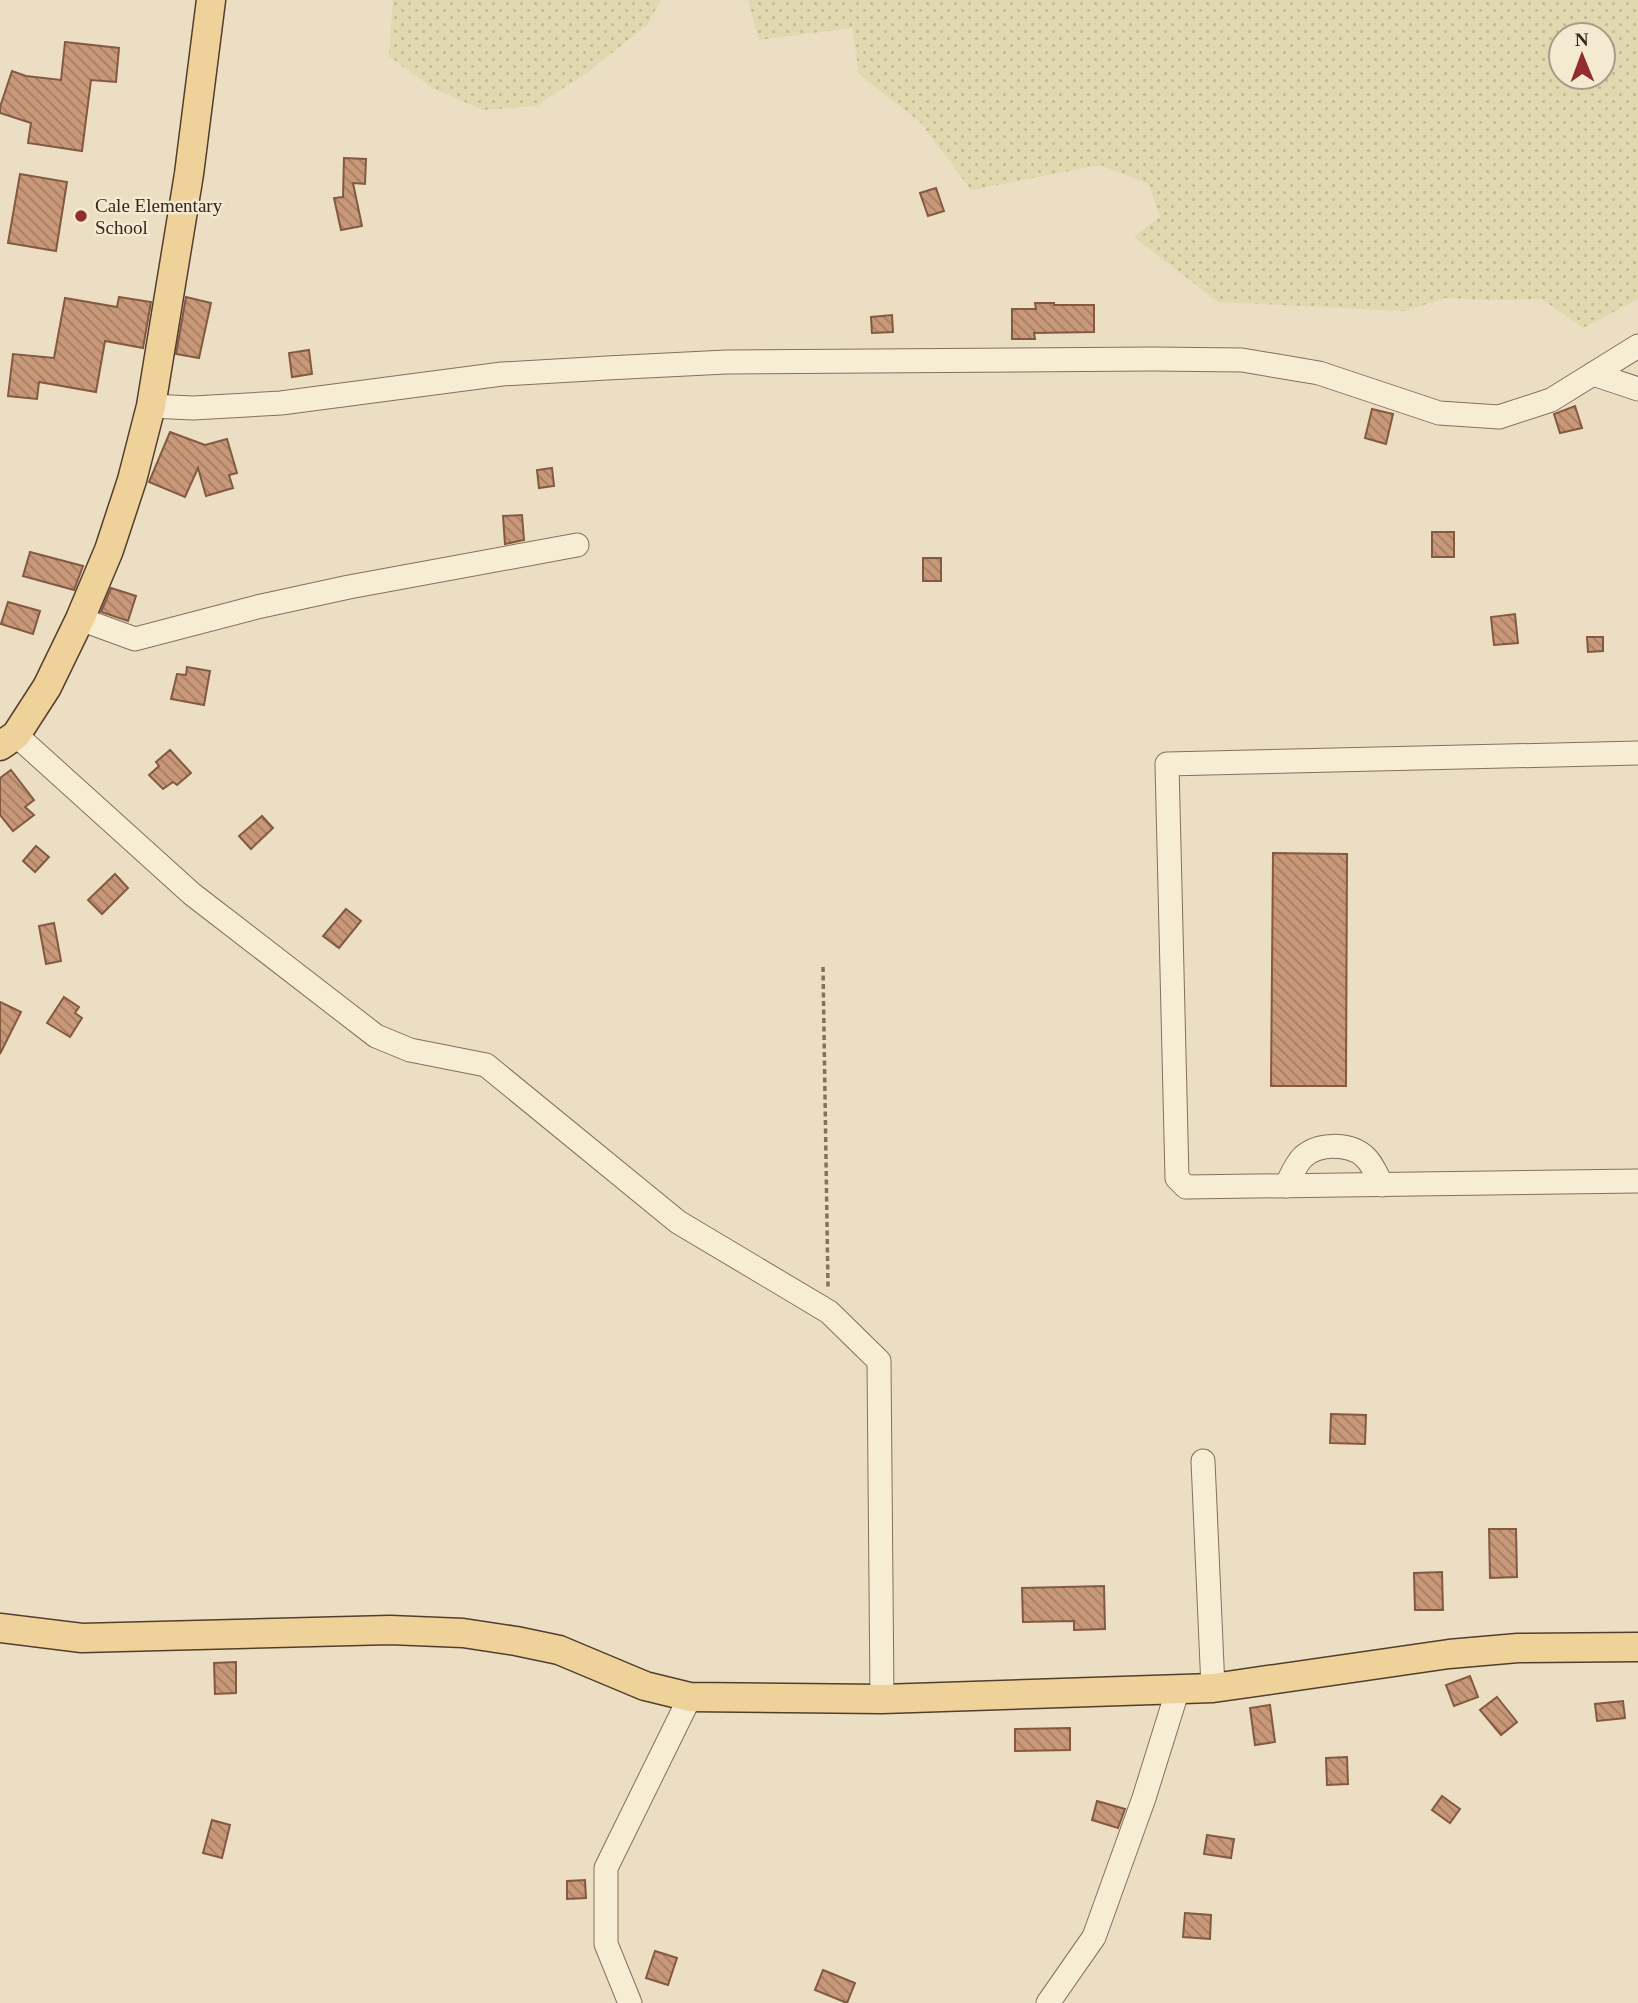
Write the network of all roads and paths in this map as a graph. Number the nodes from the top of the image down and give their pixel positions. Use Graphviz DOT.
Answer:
graph roads {
  1 [pos="211,0"];
  2 [pos="1638,346"];
  3 [pos="1593,374"];
  4 [pos="1638,389"];
  5 [pos="151,406"];
  6 [pos="577,545"];
  7 [pos="80,619"];
  8 [pos="8,740"];
  9 [pos="1638,753"];
  10 [pos="823,967"];
  11 [pos="1638,1181"];
  12 [pos="1381,1185"];
  13 [pos="1286,1186"];
  14 [pos="829,1311"];
  15 [pos="1203,1461"];
  16 [pos="0,1628"];
  17 [pos="1638,1647"];
  18 [pos="1213,1688"];
  19 [pos="1178,1689"];
  20 [pos="690,1697"];
  21 [pos="882,1699"];
  22 [pos="630,2003"];
  23 [pos="1048,2003"];
  1 -- 5 [label="main road"];
  2 -- 3 [label="street"];
  3 -- 4 [label="street"];
  3 -- 5 [label="street"];
  5 -- 7 [label="main road"];
  6 -- 7 [label="street"];
  7 -- 8 [label="main road"];
  8 -- 14 [label="street"];
  9 -- 13 [label="street"];
  10 -- 14 [label="path"];
  11 -- 12 [label="street"];
  12 -- 13 [label="street"];
  12 -- 13 [label="street"];
  14 -- 21 [label="street"];
  15 -- 18 [label="street"];
  16 -- 20 [label="main road"];
  17 -- 18 [label="main road"];
  18 -- 19 [label="main road"];
  19 -- 21 [label="main road"];
  19 -- 23 [label="street"];
  20 -- 21 [label="main road"];
  20 -- 22 [label="street"];
}
